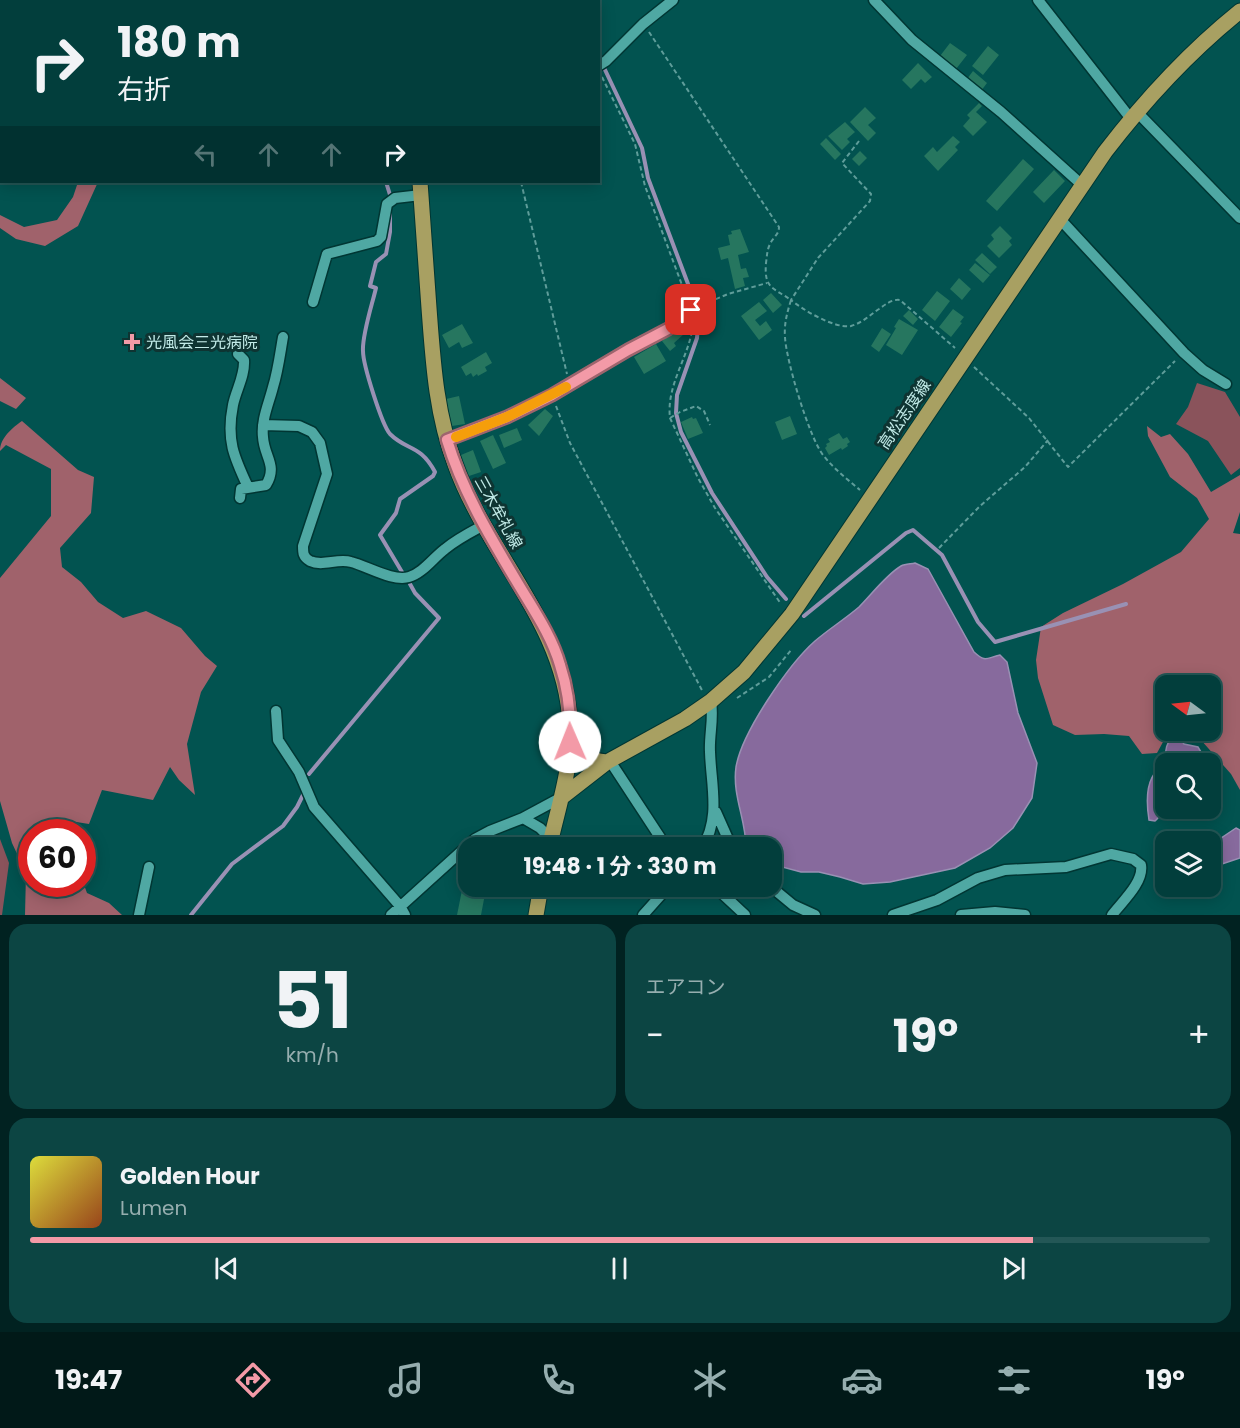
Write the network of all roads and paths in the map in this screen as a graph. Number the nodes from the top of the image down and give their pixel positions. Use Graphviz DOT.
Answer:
graph roads {
  1 [pos="673,0"];
  2 [pos="874,0"];
  3 [pos="1038,0"];
  4 [pos="1240,11"];
  5 [pos="643,24"];
  6 [pos="601,66"];
  7 [pos="1134,116"];
  8 [pos="859,141"];
  9 [pos="521,183"];
  10 [pos="1081,184"];
  11 [pos="420,188"];
  12 [pos="1059,218"];
  13 [pos="1240,218"];
  14 [pos="767,283"];
  15 [pos="791,300"];
  16 [pos="313,302"];
  17 [pos="695,308"];
  18 [pos="284,337"];
  19 [pos="1184,353"];
  20 [pos="238,354"];
  21 [pos="964,357"];
  22 [pos="1226,384"];
  23 [pos="570,385"];
  24 [pos="552,395"];
  25 [pos="670,418"];
  26 [pos="263,425"];
  27 [pos="710,425"];
  28 [pos="447,440"];
  29 [pos="1048,440"];
  30 [pos="248,487"];
  31 [pos="870,497"];
  32 [pos="240,498"];
  33 [pos="484,525"];
  34 [pos="939,548"];
  35 [pos="792,614"];
  36 [pos="792,649"];
  37 [pos="711,701"];
  38 [pos="733,701"];
  39 [pos="568,702"];
  40 [pos="276,711"];
  41 [pos="608,761"];
  42 [pos="562,797"];
  43 [pos="715,807"];
  44 [pos="524,818"];
  45 [pos="546,837"];
  46 [pos="552,837"];
  47 [pos="660,837"];
  48 [pos="707,837"];
  49 [pos="726,837"];
  50 [pos="149,867"];
  51 [pos="782,896"];
  52 [pos="540,897"];
  53 [pos="659,897"];
  54 [pos="726,897"];
  55 [pos="403,911"];
  56 [pos="140,915"];
  57 [pos="391,915"];
  58 [pos="536,915"];
  59 [pos="643,915"];
  60 [pos="745,915"];
  61 [pos="815,915"];
  62 [pos="893,915"];
  63 [pos="961,915"];
  64 [pos="1025,915"];
  65 [pos="1112,915"];
  1 -- 5 [label="street"];
  2 -- 10 [label="street"];
  3 -- 7 [label="street"];
  4 -- 7 [label="main road, 高松志度線"];
  5 -- 6 [label="street"];
  5 -- 14 [label="path"];
  6 -- 17 [label="path"];
  7 -- 10 [label="main road, 高松志度線"];
  7 -- 13 [label="street"];
  8 -- 15 [label="path"];
  9 -- 23 [label="path"];
  10 -- 12 [label="main road, 高松志度線"];
  11 -- 16 [label="street"];
  11 -- 28 [label="main road, 三木牟礼線"];
  12 -- 19 [label="street"];
  12 -- 21 [label="main road, 高松志度線"];
  14 -- 15 [label="path"];
  14 -- 17 [label="path"];
  15 -- 21 [label="path"];
  15 -- 31 [label="path"];
  17 -- 23 [label="street"];
  17 -- 25 [label="path"];
  18 -- 26 [label="street"];
  19 -- 22 [label="street"];
  19 -- 29 [label="path"];
  20 -- 30 [label="street"];
  21 -- 29 [label="path"];
  21 -- 31 [label="main road, 高松志度線"];
  23 -- 24 [label="street"];
  24 -- 28 [label="street"];
  24 -- 37 [label="path"];
  25 -- 27 [label="path"];
  25 -- 35 [label="path"];
  26 -- 30 [label="street"];
  26 -- 33 [label="street"];
  28 -- 33 [label="main road, 三木牟礼線"];
  29 -- 34 [label="path"];
  30 -- 32 [label="street"];
  31 -- 35 [label="main road, 高松志度線"];
  33 -- 39 [label="main road, 三木牟礼線"];
  35 -- 37 [label="main road, 高松志度線"];
  36 -- 38 [label="path"];
  37 -- 41 [label="main road, 高松志度線"];
  37 -- 43 [label="street"];
  39 -- 41 [label="main road"];
  39 -- 42 [label="main road, 三木牟礼線"];
  40 -- 55 [label="street"];
  41 -- 42 [label="main road, 高松志度線"];
  41 -- 47 [label="street"];
  42 -- 44 [label="street"];
  42 -- 46 [label="main road, 三木牟礼線"];
  43 -- 48 [label="street"];
  43 -- 49 [label="street"];
  44 -- 45 [label="street"];
  44 -- 55 [label="street"];
  50 -- 56 [label="street"];
  51 -- 61 [label="street"];
  52 -- 58 [label="main road"];
  53 -- 59 [label="street"];
  54 -- 60 [label="street"];
  55 -- 57 [label="street"];
  62 -- 65 [label="street"];
  63 -- 64 [label="street"];
}
